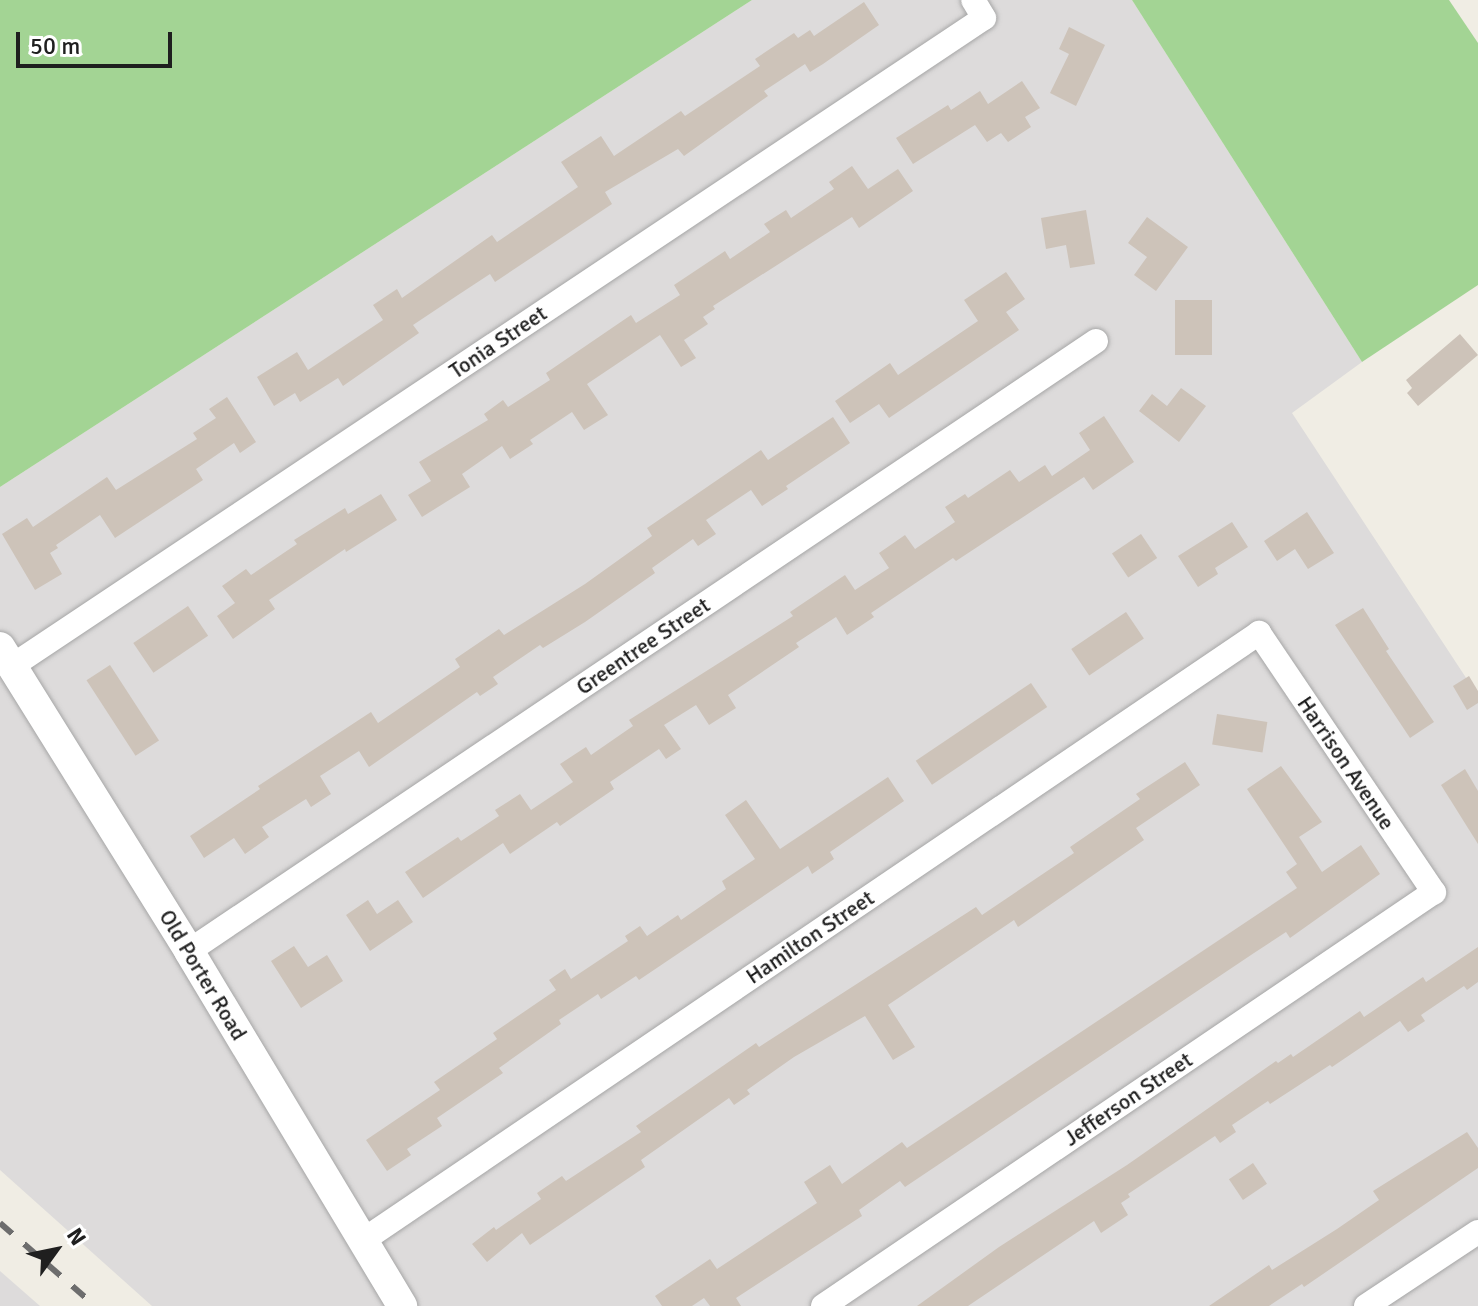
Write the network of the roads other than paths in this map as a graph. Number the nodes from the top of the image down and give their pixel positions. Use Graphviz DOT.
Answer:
graph roads {
  1 [pos="979,9"];
  2 [pos="1096,341"];
  3 [pos="1259,633"];
  4 [pos="6,656"];
  5 [pos="1434,892"];
  6 [pos="189,951"];
  7 [pos="1478,1232"];
  8 [pos="362,1241"];
  9 [pos="402,1306"];
  10 [pos="823,1306"];
  11 [pos="1366,1306"];
  1 -- 4 [label="street, Tonia Street"];
  2 -- 6 [label="street, Greentree Street"];
  3 -- 5 [label="street, Harrison Avenue"];
  3 -- 8 [label="street, Hamilton Street"];
  4 -- 6 [label="street, Old Porter Road"];
  5 -- 10 [label="street, Jefferson Street"];
  6 -- 8 [label="street, Old Porter Road"];
  7 -- 11 [label="street"];
  8 -- 9 [label="street, Old Porter Road"];
}
